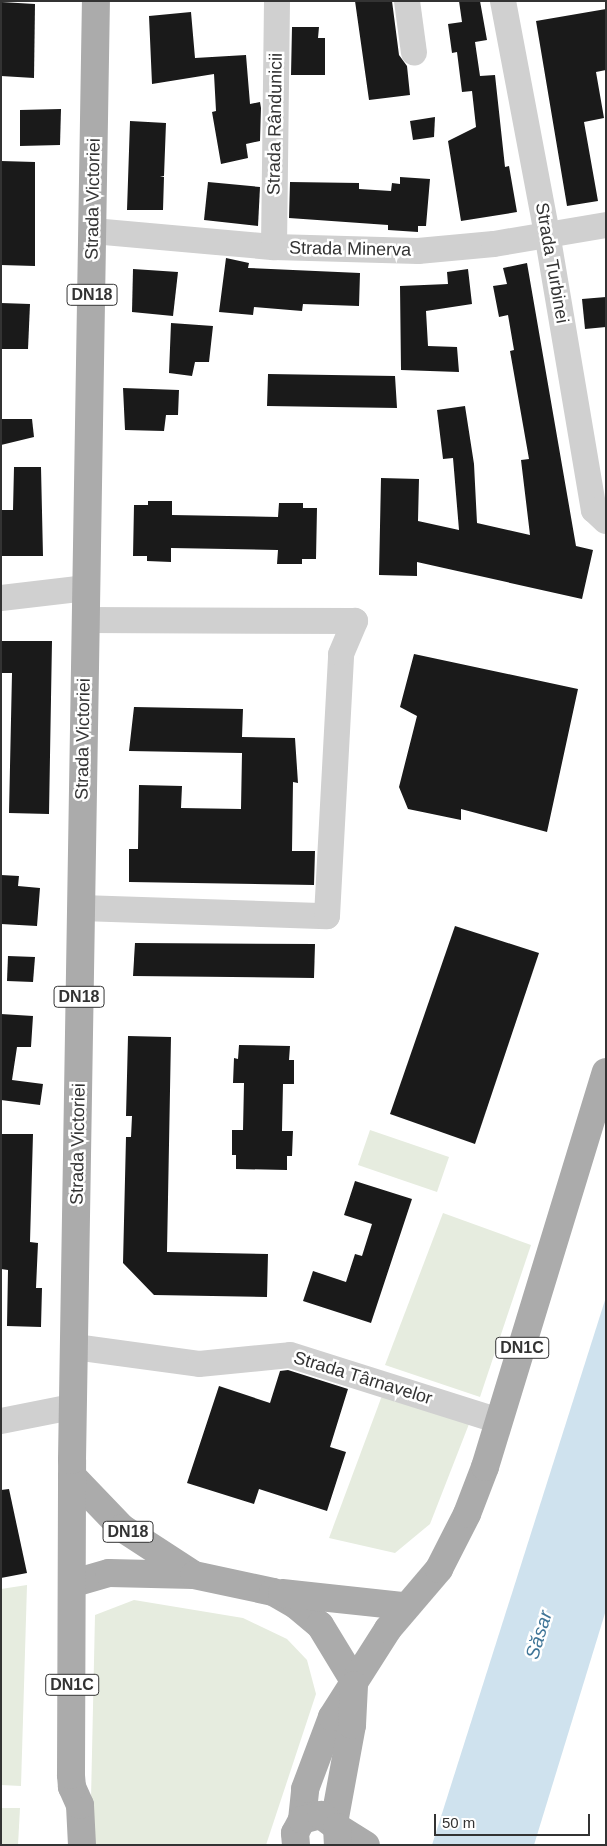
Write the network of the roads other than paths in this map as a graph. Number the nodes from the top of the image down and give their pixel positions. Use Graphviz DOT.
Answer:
graph roads {
  1 [pos="96,1"];
  2 [pos="277,1"];
  3 [pos="407,1"];
  4 [pos="503,1"];
  5 [pos="414,53"];
  6 [pos="606,225"];
  7 [pos="93,231"];
  8 [pos="547,233"];
  9 [pos="274,247"];
  10 [pos="606,521"];
  11 [pos="86,588"];
  12 [pos="1,598"];
  13 [pos="85,620"];
  14 [pos="81,908"];
  15 [pos="606,1072"];
  16 [pos="75,1347"];
  17 [pos="72,1407"];
  18 [pos="1,1421"];
  19 [pos="499,1421"];
  20 [pos="72,1476"];
  21 [pos="194,1575"];
  22 [pos="74,1583"];
  23 [pos="273,1592"];
  24 [pos="404,1606"];
  25 [pos="354,1680"];
  26 [pos="72,1788"];
  27 [pos="336,1832"];
  28 [pos="296,1837"];
  29 [pos="66,1845"];
  30 [pos="82,1845"];
  31 [pos="366,1845"];
  1 -- 7 [label="main road, Strada Victoriei / DN18"];
  2 -- 9 [label="street, Strada Rândunicii"];
  3 -- 5 [label="street"];
  4 -- 8 [label="street, Strada Turbinei"];
  6 -- 8 [label="street, Strada Minerva"];
  7 -- 9 [label="street, Strada Minerva"];
  7 -- 11 [label="main road, Strada Victoriei / DN18"];
  8 -- 9 [label="street, Strada Minerva"];
  8 -- 10 [label="street, Strada Turbinei"];
  11 -- 12 [label="street"];
  11 -- 13 [label="main road, Strada Victoriei / DN18"];
  13 -- 14 [label="main road, Strada Victoriei / DN18"];
  13 -- 14 [label="street"];
  14 -- 16 [label="main road, Strada Victoriei / DN18"];
  15 -- 19 [label="main road, DN1C"];
  16 -- 17 [label="main road, Strada Victoriei / DN18"];
  16 -- 19 [label="street, Strada Târnavelor"];
  17 -- 18 [label="street"];
  17 -- 20 [label="main road, Strada Victoriei / DN18"];
  19 -- 24 [label="main road, DN1C"];
  20 -- 21 [label="main road, DN18"];
  20 -- 22 [label="main road, Strada Victoriei / DN18"];
  21 -- 22 [label="main road"];
  21 -- 23 [label="main road"];
  22 -- 26 [label="main road, Strada Victoriei / DN1C"];
  23 -- 24 [label="main road"];
  23 -- 25 [label="main road"];
  24 -- 25 [label="main road, DN1C"];
  25 -- 27 [label="main road"];
  25 -- 28 [label="main road, DN1C"];
  26 -- 29 [label="main road, Strada Victoriei / DN1C"];
  26 -- 30 [label="main road, Strada Victoriei / DN1C"];
  27 -- 28 [label="main road"];
  27 -- 31 [label="main road"];
}
